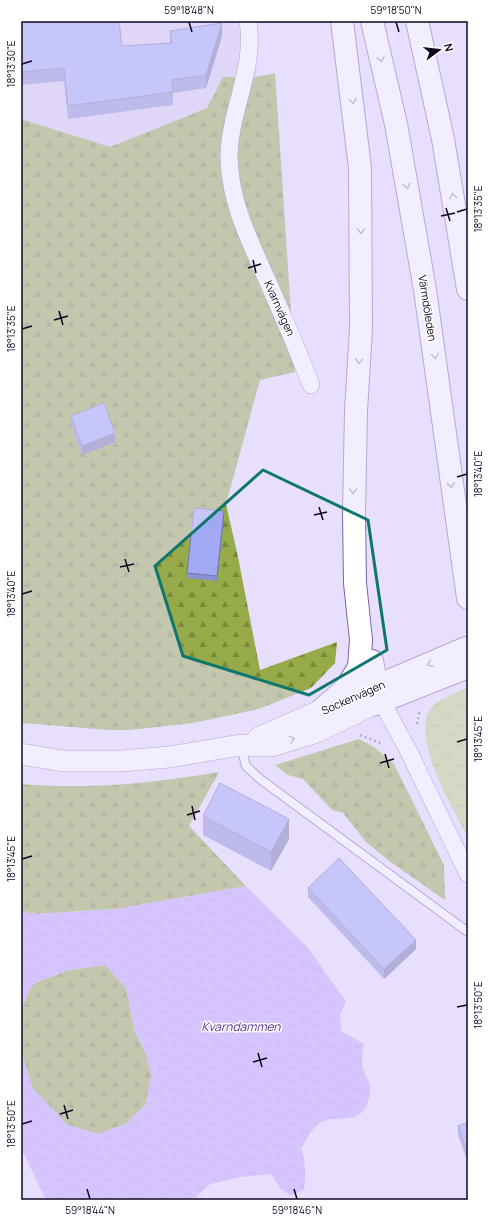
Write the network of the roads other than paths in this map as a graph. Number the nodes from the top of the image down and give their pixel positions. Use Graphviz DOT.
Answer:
graph roads {
  1 [pos="248,21"];
  2 [pos="342,21"];
  3 [pos="372,21"];
  4 [pos="417,21"];
  5 [pos="468,290"];
  6 [pos="311,385"];
  7 [pos="355,553"];
  8 [pos="468,598"];
  9 [pos="467,658"];
  10 [pos="359,667"];
  11 [pos="379,696"];
  12 [pos="318,712"];
  13 [pos="240,745"];
  14 [pos="21,754"];
  15 [pos="468,874"];
  16 [pos="468,932"];
  1 -- 6 [label="street, Kvarnvägen"];
  2 -- 7 [label="main road, one-way"];
  3 -- 8 [label="main road, Värmdöleden, one-way"];
  5 -- 4 [label="main road, one-way"];
  7 -- 10 [label="main road"];
  7 -- 11 [label="main road"];
  9 -- 11 [label="main road, Sockenvägen"];
  10 -- 11 [label="main road"];
  10 -- 12 [label="main road"];
  11 -- 12 [label="street, Sockenvägen"];
  13 -- 11 [label="street, Sockenvägen, one-way"];
  11 -- 15 [label="street"];
  12 -- 13 [label="street, Sockenvägen"];
  13 -- 14 [label="street, Sockenvägen"];
  13 -- 16 [label="lane"];
}
